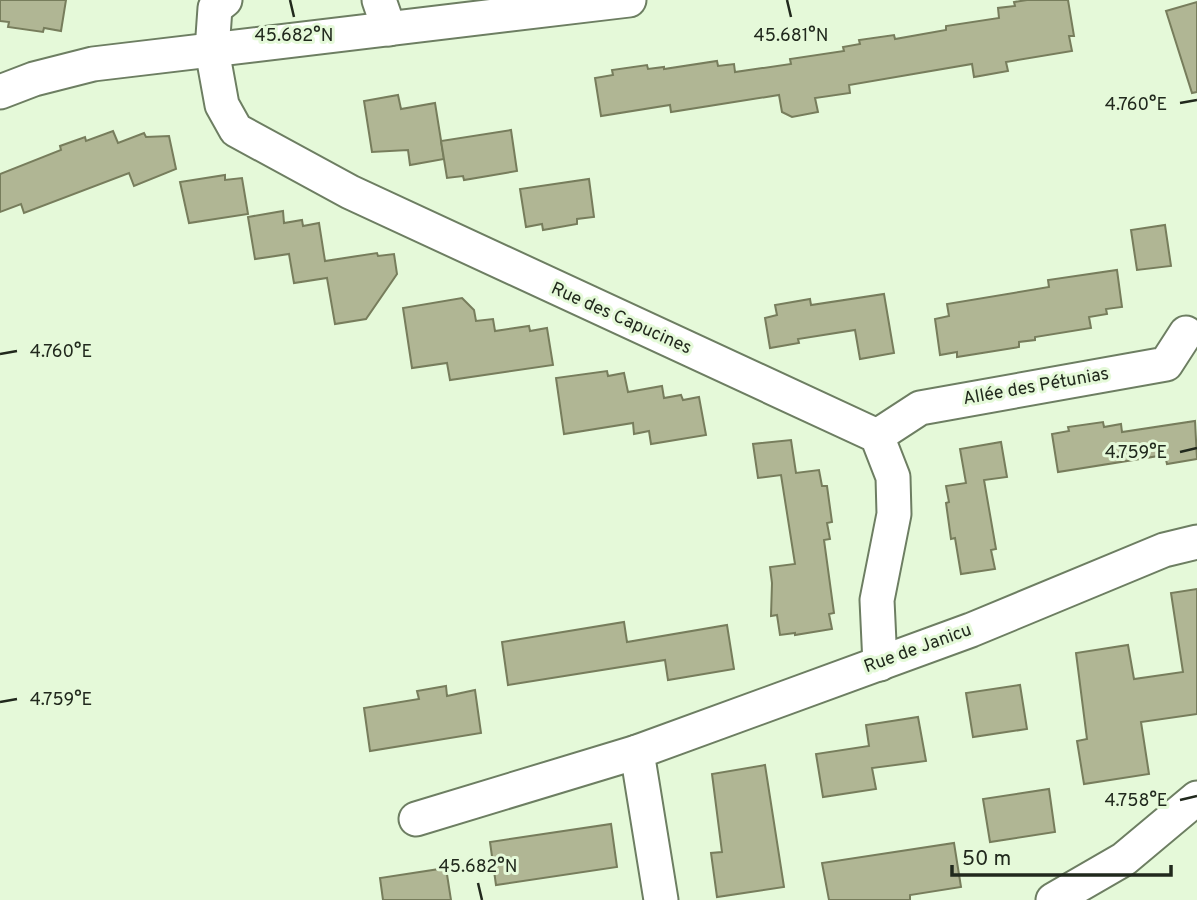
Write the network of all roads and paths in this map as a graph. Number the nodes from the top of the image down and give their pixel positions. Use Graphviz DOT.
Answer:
graph roads {
  1 [pos="225,0"];
  2 [pos="629,0"];
  3 [pos="384,14"];
  4 [pos="212,50"];
  5 [pos="0,92"];
  6 [pos="1186,333"];
  7 [pos="877,436"];
  8 [pos="1197,542"];
  9 [pos="880,664"];
  10 [pos="637,752"];
  11 [pos="1197,798"];
  12 [pos="416,819"];
  13 [pos="661,900"];
  14 [pos="1053,900"];
  1 -- 4 [label="street, Rue des Capucines"];
  2 -- 3 [label="street"];
  3 -- 4 [label="street"];
  4 -- 5 [label="street"];
  4 -- 7 [label="street, Rue des Capucines"];
  6 -- 7 [label="street, Allée des Pétunias"];
  7 -- 9 [label="street"];
  8 -- 9 [label="street, Rue de Janicu"];
  9 -- 10 [label="street, Rue de Janicu"];
  10 -- 12 [label="street, Rue de Janicu"];
  10 -- 13 [label="street"];
  11 -- 14 [label="street"];
}
